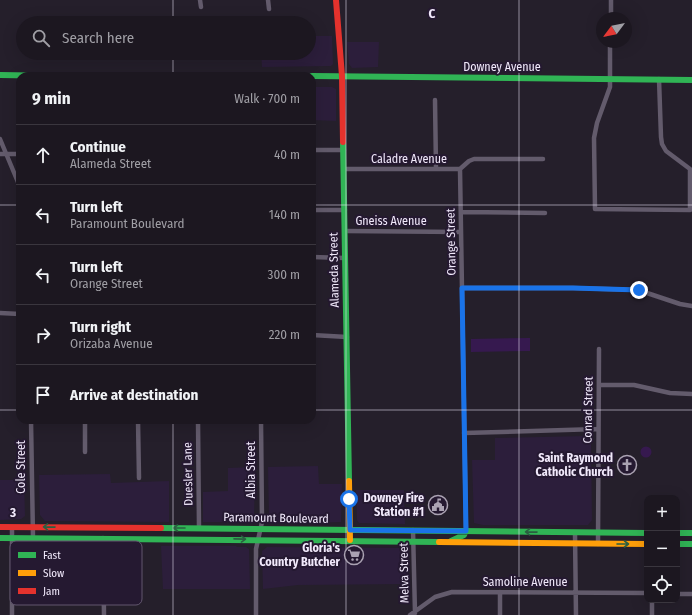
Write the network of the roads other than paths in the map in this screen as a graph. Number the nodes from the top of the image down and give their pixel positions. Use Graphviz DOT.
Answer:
graph roads {
  1 [pos="200,0"];
  2 [pos="268,0"];
  3 [pos="336,0"];
  4 [pos="611,0"];
  5 [pos="201,7"];
  6 [pos="269,9"];
  7 [pos="611,12"];
  8 [pos="610,48"];
  9 [pos="0,75"];
  10 [pos="16,75"];
  11 [pos="316,76"];
  12 [pos="342,76"];
  13 [pos="610,78"];
  14 [pos="659,79"];
  15 [pos="692,80"];
  16 [pos="435,100"];
  17 [pos="0,139"];
  18 [pos="316,150"];
  19 [pos="344,150"];
  20 [pos="0,154"];
  21 [pos="7,154"];
  22 [pos="16,154"];
  23 [pos="543,159"];
  24 [pos="344,169"];
  25 [pos="436,169"];
  26 [pos="460,169"];
  27 [pos="16,177"];
  28 [pos="316,210"];
  29 [pos="345,210"];
  30 [pos="461,212"];
  31 [pos="545,213"];
  32 [pos="345,231"];
  33 [pos="461,232"];
  34 [pos="316,257"];
  35 [pos="345,258"];
  36 [pos="462,288"];
  37 [pos="692,306"];
  38 [pos="0,313"];
  39 [pos="16,314"];
  40 [pos="316,335"];
  41 [pos="347,337"];
  42 [pos="599,349"];
  43 [pos="599,385"];
  44 [pos="692,394"];
  45 [pos="31,424"];
  46 [pos="85,424"];
  47 [pos="138,424"];
  48 [pos="198,424"];
  49 [pos="261,424"];
  50 [pos="598,429"];
  51 [pos="464,433"];
  52 [pos="86,452"];
  53 [pos="139,478"];
  54 [pos="0,527"];
  55 [pos="12,527"];
  56 [pos="32,527"];
  57 [pos="199,528"];
  58 [pos="260,529"];
  59 [pos="350,530"];
  60 [pos="413,530"];
  61 [pos="466,531"];
  62 [pos="575,533"];
  63 [pos="598,533"];
  64 [pos="644,533"];
  65 [pos="680,533"];
  66 [pos="692,533"];
  67 [pos="0,538"];
  68 [pos="12,538"];
  69 [pos="33,538"];
  70 [pos="103,538"];
  71 [pos="258,540"];
  72 [pos="350,540"];
  73 [pos="103,541"];
  74 [pos="414,541"];
  75 [pos="449,542"];
  76 [pos="575,543"];
  77 [pos="598,544"];
  78 [pos="644,544"];
  79 [pos="680,544"];
  80 [pos="692,544"];
  81 [pos="500,592"];
  82 [pos="575,592"];
  83 [pos="644,593"];
  84 [pos="680,594"];
  85 [pos="692,594"];
  86 [pos="652,603"];
  87 [pos="104,605"];
  88 [pos="415,613"];
  89 [pos="104,615"];
  90 [pos="256,615"];
  91 [pos="410,615"];
  92 [pos="500,615"];
  93 [pos="576,615"];
  94 [pos="652,615"];
  1 -- 5 [label="street"];
  2 -- 6 [label="street"];
  3 -- 12 [label="main road, Alameda Street"];
  4 -- 7 [label="street"];
  8 -- 13 [label="street"];
  9 -- 10 [label="main road"];
  11 -- 12 [label="main road, Downey Avenue"];
  12 -- 13 [label="main road, Downey Avenue"];
  12 -- 19 [label="main road, Alameda Street"];
  13 -- 14 [label="main road, Downey Avenue"];
  13 -- 14 [label="street"];
  14 -- 15 [label="main road, Downey Avenue"];
  16 -- 25 [label="street"];
  17 -- 21 [label="street"];
  18 -- 19 [label="street"];
  19 -- 24 [label="main road, Alameda Street"];
  20 -- 21 [label="street"];
  21 -- 22 [label="street"];
  21 -- 27 [label="street"];
  23 -- 26 [label="street, Caladre Avenue"];
  24 -- 25 [label="street, Caladre Avenue"];
  24 -- 29 [label="main road, Alameda Street"];
  25 -- 26 [label="street, Caladre Avenue"];
  26 -- 30 [label="street, Orange Street"];
  28 -- 29 [label="street, Gneiss Avenue"];
  29 -- 32 [label="main road, Alameda Street"];
  30 -- 31 [label="street"];
  30 -- 33 [label="street, Orange Street"];
  32 -- 33 [label="street, Gneiss Avenue"];
  32 -- 35 [label="main road, Alameda Street"];
  33 -- 36 [label="street, Orange Street"];
  34 -- 35 [label="street"];
  35 -- 41 [label="main road, Alameda Street"];
  36 -- 37 [label="street"];
  36 -- 51 [label="street, Orange Street"];
  38 -- 39 [label="street"];
  40 -- 41 [label="street"];
  41 -- 59 [label="main road, Alameda Street"];
  42 -- 43 [label="street, Conrad Street"];
  43 -- 44 [label="street"];
  43 -- 50 [label="street, Conrad Street"];
  45 -- 56 [label="street, Cole Street"];
  46 -- 52 [label="street"];
  47 -- 53 [label="street"];
  48 -- 57 [label="street, Duesler Lane"];
  49 -- 58 [label="street, Albia Street"];
  50 -- 51 [label="street"];
  50 -- 63 [label="street, Conrad Street"];
  51 -- 61 [label="street, Orange Street"];
  54 -- 55 [label="main road, Paramount Boulevard"];
  55 -- 56 [label="main road, Paramount Boulevard"];
  55 -- 68 [label="street"];
  57 -- 56 [label="main road, Paramount Boulevard, one-way"];
  56 -- 69 [label="street, Cole Street"];
  57 -- 58 [label="main road, Paramount Boulevard"];
  58 -- 59 [label="main road, Paramount Boulevard"];
  58 -- 71 [label="street, Albia Street"];
  59 -- 60 [label="main road, Paramount Boulevard"];
  59 -- 72 [label="main road, Alameda Street"];
  60 -- 61 [label="main road, Paramount Boulevard"];
  60 -- 74 [label="street, Melva Street"];
  62 -- 61 [label="main road, Paramount Boulevard, one-way"];
  61 -- 75 [label="main road"];
  62 -- 63 [label="main road, Paramount Boulevard"];
  62 -- 76 [label="street"];
  63 -- 64 [label="main road, Paramount Boulevard"];
  63 -- 77 [label="street, Conrad Street"];
  65 -- 66 [label="main road"];
  67 -- 68 [label="main road, Paramount Boulevard"];
  68 -- 69 [label="main road, Paramount Boulevard"];
  69 -- 70 [label="main road, Paramount Boulevard"];
  70 -- 71 [label="main road, Paramount Boulevard, one-way"];
  70 -- 73 [label="street"];
  71 -- 72 [label="main road, Paramount Boulevard"];
  71 -- 90 [label="street, Albia Street"];
  72 -- 74 [label="main road, Paramount Boulevard"];
  74 -- 75 [label="main road, Paramount Boulevard"];
  74 -- 88 [label="street, Melva Street"];
  75 -- 76 [label="main road, Paramount Boulevard"];
  76 -- 77 [label="main road, Paramount Boulevard"];
  76 -- 82 [label="street"];
  77 -- 78 [label="main road, Paramount Boulevard, one-way"];
  79 -- 80 [label="main road"];
  81 -- 82 [label="street, Samoline Avenue"];
  81 -- 88 [label="street, Samoline Avenue"];
  81 -- 92 [label="street"];
  82 -- 83 [label="street, Samoline Avenue"];
  82 -- 93 [label="street"];
  84 -- 85 [label="street"];
  86 -- 94 [label="street"];
  87 -- 89 [label="street"];
  88 -- 91 [label="street, Samoline Avenue"];
}
